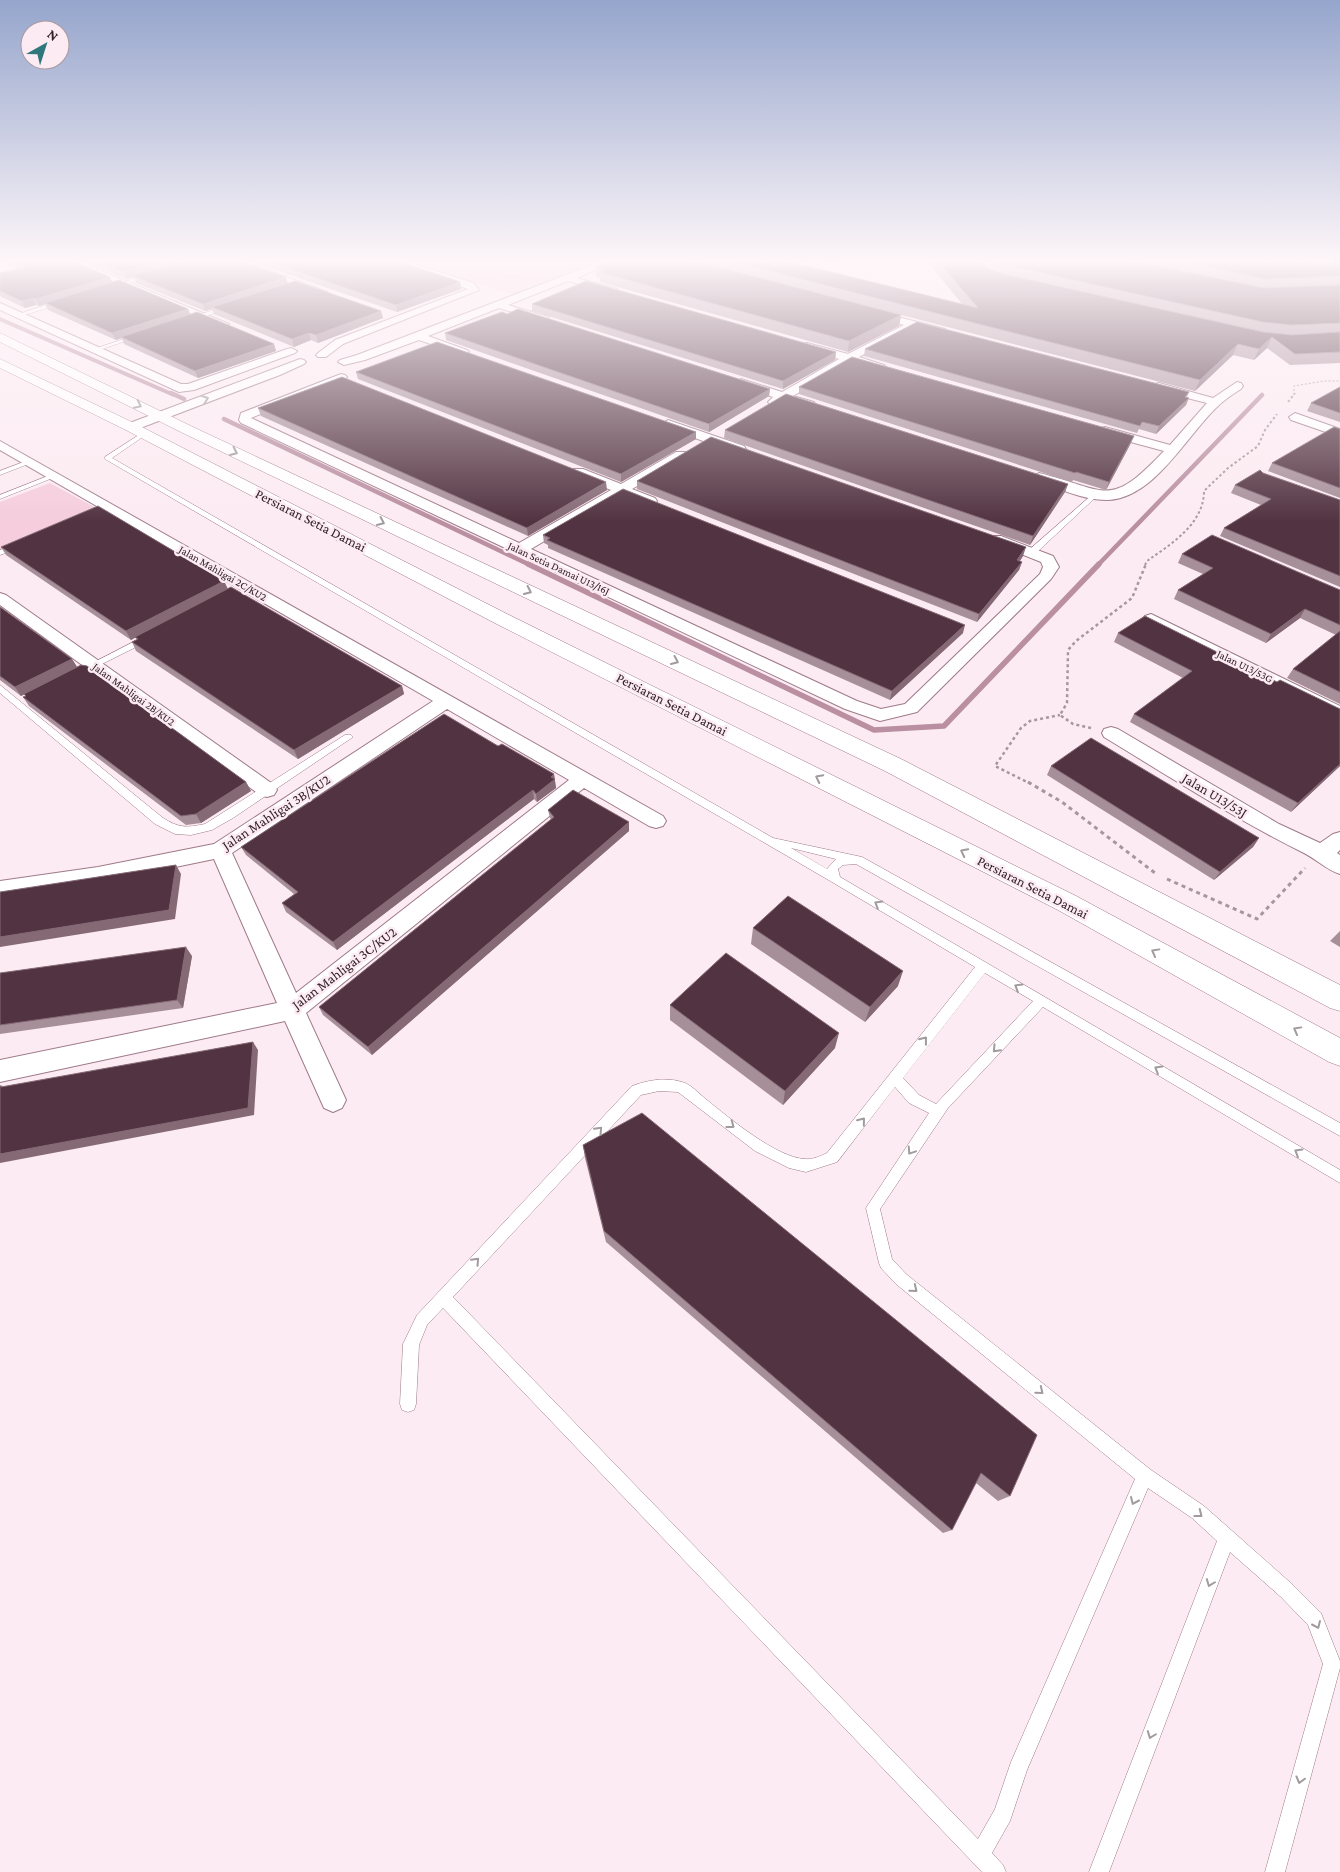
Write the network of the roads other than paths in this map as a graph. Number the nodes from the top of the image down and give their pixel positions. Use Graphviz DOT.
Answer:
graph roads {
  1 [pos="22,347"];
  2 [pos="88,347"];
  3 [pos="102,347"];
  4 [pos="281,347"];
  5 [pos="332,347"];
  6 [pos="389,347"];
  7 [pos="451,347"];
  8 [pos="811,347"];
  9 [pos="868,347"];
  10 [pos="94,350"];
  11 [pos="290,351"];
  12 [pos="322,355"];
  13 [pos="475,356"];
  14 [pos="848,358"];
  15 [pos="344,362"];
  16 [pos="0,363"];
  17 [pos="304,366"];
  18 [pos="887,369"];
  19 [pos="726,378"];
  20 [pos="1150,385"];
  21 [pos="1237,386"];
  22 [pos="783,396"];
  23 [pos="1216,402"];
  24 [pos="821,408"];
  25 [pos="759,410"];
  26 [pos="1296,417"];
  27 [pos="654,419"];
  28 [pos="180,421"];
  29 [pos="1097,428"];
  30 [pos="727,429"];
  31 [pos="138,430"];
  32 [pos="1340,433"];
  33 [pos="711,439"];
  34 [pos="0,445"];
  35 [pos="1174,450"];
  36 [pos="747,452"];
  37 [pos="30,462"];
  38 [pos="566,468"];
  39 [pos="0,473"];
  40 [pos="1028,474"];
  41 [pos="53,476"];
  42 [pos="621,490"];
  43 [pos="1094,495"];
  44 [pos="0,497"];
  45 [pos="666,507"];
  46 [pos="986,536"];
  47 [pos="27,542"];
  48 [pos="519,549"];
  49 [pos="1032,552"];
  50 [pos="0,553"];
  51 [pos="0,598"];
  52 [pos="1151,619"];
  53 [pos="153,634"];
  54 [pos="93,665"];
  55 [pos="77,673"];
  56 [pos="0,688"];
  57 [pos="445,702"];
  58 [pos="1340,713"];
  59 [pos="1111,733"];
  60 [pos="348,736"];
  61 [pos="583,779"];
  62 [pos="268,790"];
  63 [pos="656,821"];
  64 [pos="765,838"];
  65 [pos="1340,840"];
  66 [pos="220,850"];
  67 [pos="1322,854"];
  68 [pos="858,860"];
  69 [pos="1340,866"];
  70 [pos="836,879"];
  71 [pos="0,889"];
  72 [pos="983,966"];
  73 [pos="1340,999"];
  74 [pos="1041,1000"];
  75 [pos="292,1010"];
  76 [pos="1340,1053"];
  77 [pos="0,1071"];
  78 [pos="896,1079"];
  79 [pos="333,1100"];
  80 [pos="938,1111"];
  81 [pos="1340,1130"];
  82 [pos="1340,1177"];
  83 [pos="443,1297"];
  84 [pos="408,1404"];
  85 [pos="1145,1476"];
  86 [pos="1227,1538"];
  87 [pos="980,1855"];
  88 [pos="996,1872"];
  89 [pos="1098,1872"];
  90 [pos="1275,1872"];
  1 -- 28 [label="street, Persiaran Setia Damai, one-way"];
  2 -- 10 [label="street"];
  3 -- 10 [label="lane"];
  4 -- 11 [label="street"];
  5 -- 12 [label="street"];
  6 -- 15 [label="street"];
  7 -- 13 [label="street"];
  8 -- 14 [label="street"];
  9 -- 14 [label="street"];
  10 -- 11 [label="street"];
  11 -- 17 [label="street"];
  12 -- 15 [label="street"];
  12 -- 17 [label="street"];
  14 -- 18 [label="street"];
  14 -- 22 [label="street"];
  15 -- 48 [label="street, Jalan Setia Damai U13/16J"];
  16 -- 31 [label="street, Persiaran Setia Damai"];
  17 -- 28 [label="street"];
  28 -- 17 [label="street, one-way"];
  19 -- 22 [label="street"];
  20 -- 23 [label="street"];
  21 -- 23 [label="street"];
  22 -- 24 [label="street"];
  22 -- 25 [label="street"];
  23 -- 35 [label="street"];
  26 -- 32 [label="street"];
  27 -- 33 [label="street"];
  28 -- 31 [label="street"];
  28 -- 73 [label="street, Persiaran Setia Damai, one-way"];
  29 -- 35 [label="street"];
  30 -- 33 [label="street"];
  31 -- 64 [label="lane"];
  76 -- 31 [label="street, Persiaran Setia Damai, one-way"];
  33 -- 36 [label="street"];
  33 -- 42 [label="street"];
  34 -- 37 [label="street, Jalan Mahligai 2C/KU2"];
  35 -- 43 [label="street"];
  37 -- 39 [label="lane"];
  37 -- 41 [label="street, Jalan Mahligai 2C/KU2"];
  38 -- 42 [label="street"];
  40 -- 43 [label="street"];
  41 -- 44 [label="lane"];
  41 -- 57 [label="street, Jalan Mahligai 2C/KU2"];
  42 -- 45 [label="street"];
  42 -- 48 [label="street"];
  43 -- 49 [label="lane"];
  46 -- 49 [label="street"];
  47 -- 50 [label="lane"];
  48 -- 49 [label="street, Jalan Setia Damai U13/16J"];
  51 -- 54 [label="street, Jalan Mahligai 2B/KU2"];
  52 -- 58 [label="street, Jalan U13/53G"];
  53 -- 54 [label="lane"];
  54 -- 55 [label="lane"];
  54 -- 62 [label="street, Jalan Mahligai 2B/KU2"];
  56 -- 62 [label="lane"];
  57 -- 61 [label="street, Jalan Mahligai 2C/KU2"];
  57 -- 66 [label="street, Jalan Mahligai 3B/KU2"];
  59 -- 67 [label="street, Jalan U13/53J"];
  60 -- 62 [label="lane"];
  61 -- 63 [label="street, Jalan Mahligai 2C/KU2"];
  61 -- 75 [label="street, Jalan Mahligai 3C/KU2"];
  64 -- 68 [label="lane"];
  64 -- 70 [label="lane"];
  65 -- 67 [label="street"];
  66 -- 71 [label="street, Jalan Mahligai 3B/KU2"];
  66 -- 75 [label="street"];
  67 -- 69 [label="street, Jalan U13/53J"];
  68 -- 70 [label="lane"];
  68 -- 81 [label="lane"];
  72 -- 70 [label="lane, one-way"];
  74 -- 72 [label="lane, one-way"];
  78 -- 72 [label="lane, one-way"];
  74 -- 80 [label="lane, one-way"];
  82 -- 74 [label="lane, one-way"];
  75 -- 77 [label="street, Jalan Mahligai 3C/KU2"];
  75 -- 79 [label="street"];
  78 -- 80 [label="lane"];
  83 -- 78 [label="lane, one-way"];
  80 -- 85 [label="lane, one-way"];
  83 -- 84 [label="lane"];
  83 -- 87 [label="lane"];
  85 -- 86 [label="lane, one-way"];
  85 -- 87 [label="lane, one-way"];
  86 -- 89 [label="lane, one-way"];
  86 -- 90 [label="lane, one-way"];
  87 -- 88 [label="lane"];
}
